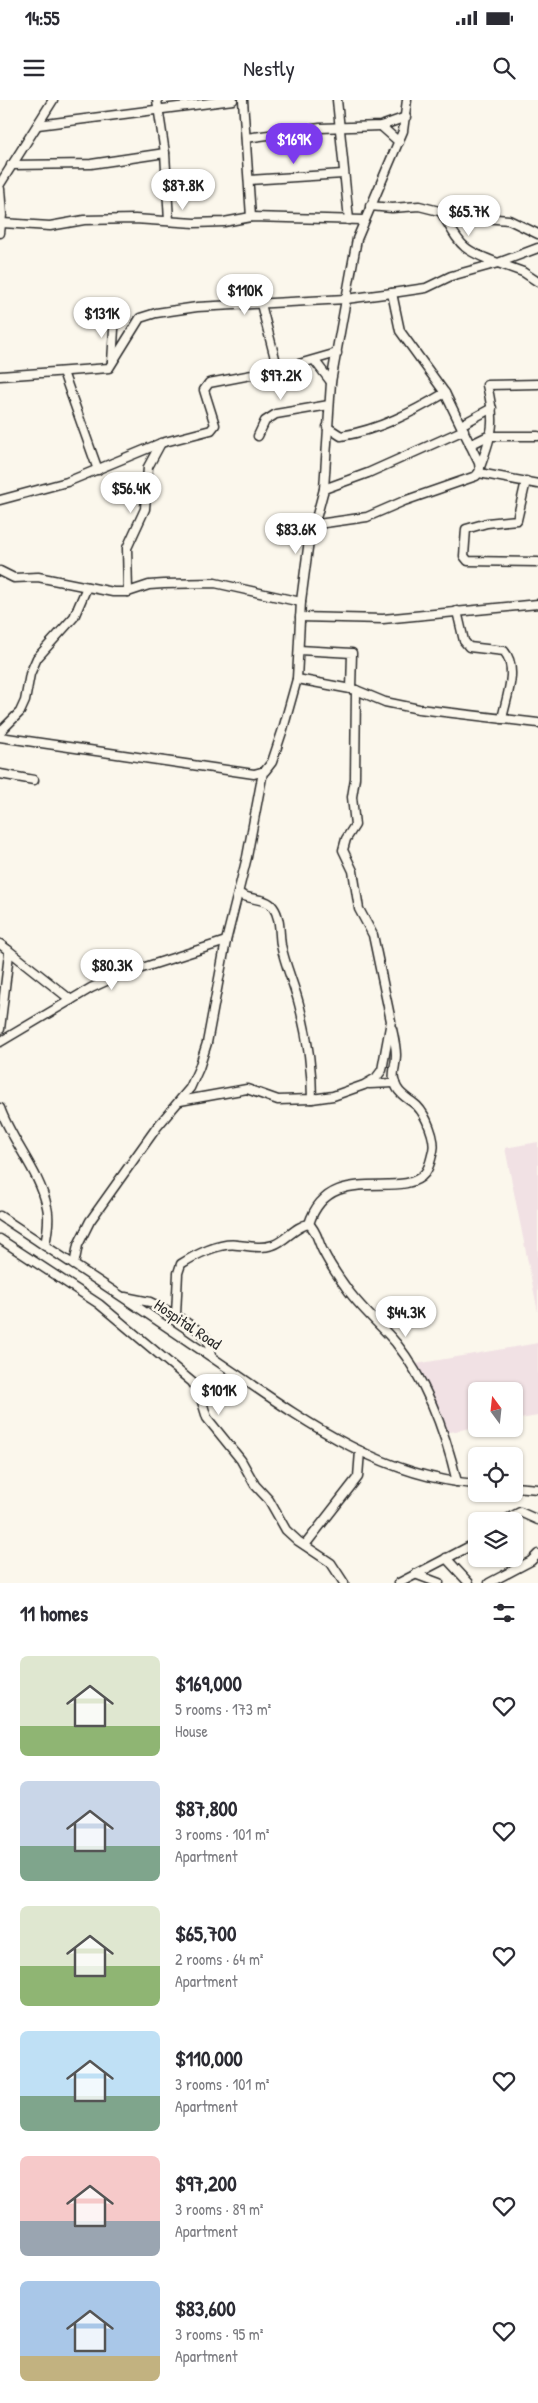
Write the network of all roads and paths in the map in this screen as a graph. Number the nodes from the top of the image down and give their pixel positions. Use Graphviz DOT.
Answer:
graph roads {
  1 [pos="53,100"];
  2 [pos="157,100"];
  3 [pos="233,100"];
  4 [pos="243,100"];
  5 [pos="337,100"];
  6 [pos="407,100"];
  7 [pos="160,109"];
  8 [pos="406,117"];
  9 [pos="38,125"];
  10 [pos="381,126"];
  11 [pos="339,128"];
  12 [pos="246,138"];
  13 [pos="399,142"];
  14 [pos="165,153"];
  15 [pos="11,165"];
  16 [pos="343,174"];
  17 [pos="249,180"];
  18 [pos="0,184"];
  19 [pos="0,189"];
  20 [pos="370,206"];
  21 [pos="441,212"];
  22 [pos="251,217"];
  23 [pos="349,220"];
  24 [pos="363,220"];
  25 [pos="169,221"];
  26 [pos="2,223"];
  27 [pos="0,233"];
  28 [pos="538,234"];
  29 [pos="538,248"];
  30 [pos="498,263"];
  31 [pos="538,282"];
  32 [pos="392,293"];
  33 [pos="346,299"];
  34 [pos="261,304"];
  35 [pos="118,317"];
  36 [pos="337,353"];
  37 [pos="315,361"];
  38 [pos="112,364"];
  39 [pos="278,370"];
  40 [pos="63,372"];
  41 [pos="0,376"];
  42 [pos="331,382"];
  43 [pos="538,384"];
  44 [pos="445,393"];
  45 [pos="329,406"];
  46 [pos="492,408"];
  47 [pos="327,427"];
  48 [pos="462,427"];
  49 [pos="258,436"];
  50 [pos="492,436"];
  51 [pos="538,436"];
  52 [pos="161,443"];
  53 [pos="470,445"];
  54 [pos="142,451"];
  55 [pos="150,459"];
  56 [pos="98,470"];
  57 [pos="480,470"];
  58 [pos="526,481"];
  59 [pos="538,484"];
  60 [pos="324,489"];
  61 [pos="0,500"];
  62 [pos="311,525"];
  63 [pos="538,562"];
  64 [pos="0,571"];
  65 [pos="87,587"];
  66 [pos="128,592"];
  67 [pos="301,602"];
  68 [pos="538,604"];
  69 [pos="457,611"];
  70 [pos="300,617"];
  71 [pos="299,650"];
  72 [pos="297,679"];
  73 [pos="353,690"];
  74 [pos="502,719"];
  75 [pos="538,723"];
  76 [pos="0,732"];
  77 [pos="0,737"];
  78 [pos="263,772"];
  79 [pos="0,774"];
  80 [pos="34,780"];
  81 [pos="238,893"];
  82 [pos="226,941"];
  83 [pos="0,944"];
  84 [pos="8,950"];
  85 [pos="71,1000"];
  86 [pos="391,1021"];
  87 [pos="0,1030"];
  88 [pos="0,1042"];
  89 [pos="395,1083"];
  90 [pos="364,1085"];
  91 [pos="312,1099"];
  92 [pos="180,1101"];
  93 [pos="0,1108"];
  94 [pos="0,1216"];
  95 [pos="309,1224"];
  96 [pos="0,1239"];
  97 [pos="45,1246"];
  98 [pos="74,1265"];
  99 [pos="123,1297"];
  100 [pos="176,1315"];
  101 [pos="211,1356"];
  102 [pos="360,1450"];
  103 [pos="458,1482"];
  104 [pos="468,1483"];
  105 [pos="523,1488"];
  106 [pos="538,1489"];
  107 [pos="523,1513"];
  108 [pos="538,1520"];
  109 [pos="305,1545"];
  110 [pos="468,1547"];
  111 [pos="538,1554"];
  112 [pos="446,1558"];
  113 [pos="415,1574"];
  114 [pos="344,1583"];
  115 [pos="399,1583"];
  116 [pos="439,1583"];
  117 [pos="469,1583"];
  118 [pos="489,1583"];
  1 -- 9 [label="street"];
  2 -- 7 [label="street"];
  3 -- 7 [label="street"];
  4 -- 12 [label="street"];
  5 -- 11 [label="street"];
  6 -- 8 [label="street"];
  7 -- 9 [label="street"];
  7 -- 14 [label="street"];
  8 -- 10 [label="street"];
  8 -- 13 [label="street"];
  9 -- 15 [label="street"];
  10 -- 11 [label="street"];
  10 -- 13 [label="street"];
  11 -- 12 [label="street"];
  11 -- 16 [label="street"];
  12 -- 17 [label="street"];
  13 -- 20 [label="street"];
  14 -- 15 [label="street"];
  14 -- 25 [label="street"];
  15 -- 18 [label="street"];
  16 -- 17 [label="street"];
  16 -- 23 [label="street"];
  17 -- 22 [label="street"];
  19 -- 26 [label="street"];
  20 -- 21 [label="street"];
  20 -- 24 [label="street"];
  21 -- 28 [label="street"];
  21 -- 30 [label="street"];
  22 -- 23 [label="street"];
  22 -- 25 [label="street"];
  23 -- 24 [label="street"];
  24 -- 33 [label="street"];
  25 -- 26 [label="street"];
  26 -- 27 [label="street"];
  29 -- 30 [label="street"];
  30 -- 31 [label="street"];
  30 -- 32 [label="street"];
  32 -- 33 [label="street"];
  32 -- 44 [label="street"];
  33 -- 34 [label="street"];
  33 -- 36 [label="street"];
  34 -- 38 [label="street"];
  34 -- 39 [label="street"];
  35 -- 38 [label="street"];
  36 -- 37 [label="street"];
  36 -- 42 [label="street"];
  37 -- 39 [label="street"];
  37 -- 42 [label="street"];
  38 -- 40 [label="street"];
  39 -- 52 [label="street"];
  40 -- 41 [label="street"];
  40 -- 56 [label="street"];
  42 -- 45 [label="street"];
  43 -- 46 [label="street"];
  44 -- 47 [label="street"];
  44 -- 48 [label="street"];
  45 -- 47 [label="street"];
  45 -- 49 [label="street"];
  46 -- 48 [label="street"];
  46 -- 50 [label="street"];
  47 -- 60 [label="street"];
  48 -- 53 [label="street"];
  48 -- 60 [label="street"];
  50 -- 51 [label="street"];
  50 -- 53 [label="street"];
  50 -- 57 [label="street"];
  52 -- 54 [label="street"];
  52 -- 55 [label="street"];
  53 -- 57 [label="street"];
  54 -- 55 [label="street"];
  54 -- 56 [label="street"];
  55 -- 66 [label="street"];
  56 -- 61 [label="street"];
  57 -- 58 [label="street"];
  57 -- 62 [label="street"];
  58 -- 59 [label="street"];
  58 -- 63 [label="street"];
  60 -- 62 [label="street"];
  62 -- 67 [label="street"];
  64 -- 65 [label="street"];
  65 -- 66 [label="street"];
  65 -- 76 [label="street"];
  66 -- 67 [label="street"];
  67 -- 70 [label="street"];
  68 -- 69 [label="street"];
  69 -- 70 [label="street"];
  69 -- 74 [label="street"];
  70 -- 71 [label="street"];
  71 -- 72 [label="street"];
  71 -- 73 [label="street"];
  72 -- 73 [label="street"];
  72 -- 78 [label="street"];
  73 -- 74 [label="street"];
  73 -- 86 [label="street"];
  74 -- 75 [label="street"];
  77 -- 78 [label="street"];
  78 -- 81 [label="street"];
  79 -- 80 [label="street"];
  81 -- 82 [label="street"];
  81 -- 91 [label="street"];
  82 -- 85 [label="street"];
  82 -- 92 [label="street"];
  83 -- 84 [label="street"];
  84 -- 85 [label="street"];
  84 -- 87 [label="street"];
  85 -- 88 [label="street"];
  86 -- 89 [label="street"];
  86 -- 90 [label="street"];
  89 -- 90 [label="street"];
  89 -- 95 [label="street"];
  90 -- 91 [label="street"];
  91 -- 92 [label="street"];
  92 -- 98 [label="street"];
  93 -- 97 [label="street"];
  94 -- 97 [label="street, Hospital Road"];
  95 -- 100 [label="street"];
  95 -- 103 [label="street"];
  96 -- 109 [label="street"];
  97 -- 98 [label="street, Hospital Road"];
  98 -- 99 [label="street, Hospital Road"];
  99 -- 100 [label="street"];
  99 -- 101 [label="street, Hospital Road"];
  100 -- 101 [label="street"];
  101 -- 102 [label="street, Hospital Road"];
  102 -- 103 [label="street, Hospital Road"];
  102 -- 109 [label="street"];
  103 -- 104 [label="street, Hospital Road"];
  105 -- 106 [label="street"];
  107 -- 108 [label="street"];
  109 -- 114 [label="street"];
  110 -- 112 [label="street"];
  111 -- 118 [label="street"];
  112 -- 113 [label="street"];
  112 -- 117 [label="street"];
  113 -- 115 [label="street"];
  113 -- 116 [label="street"];
}
